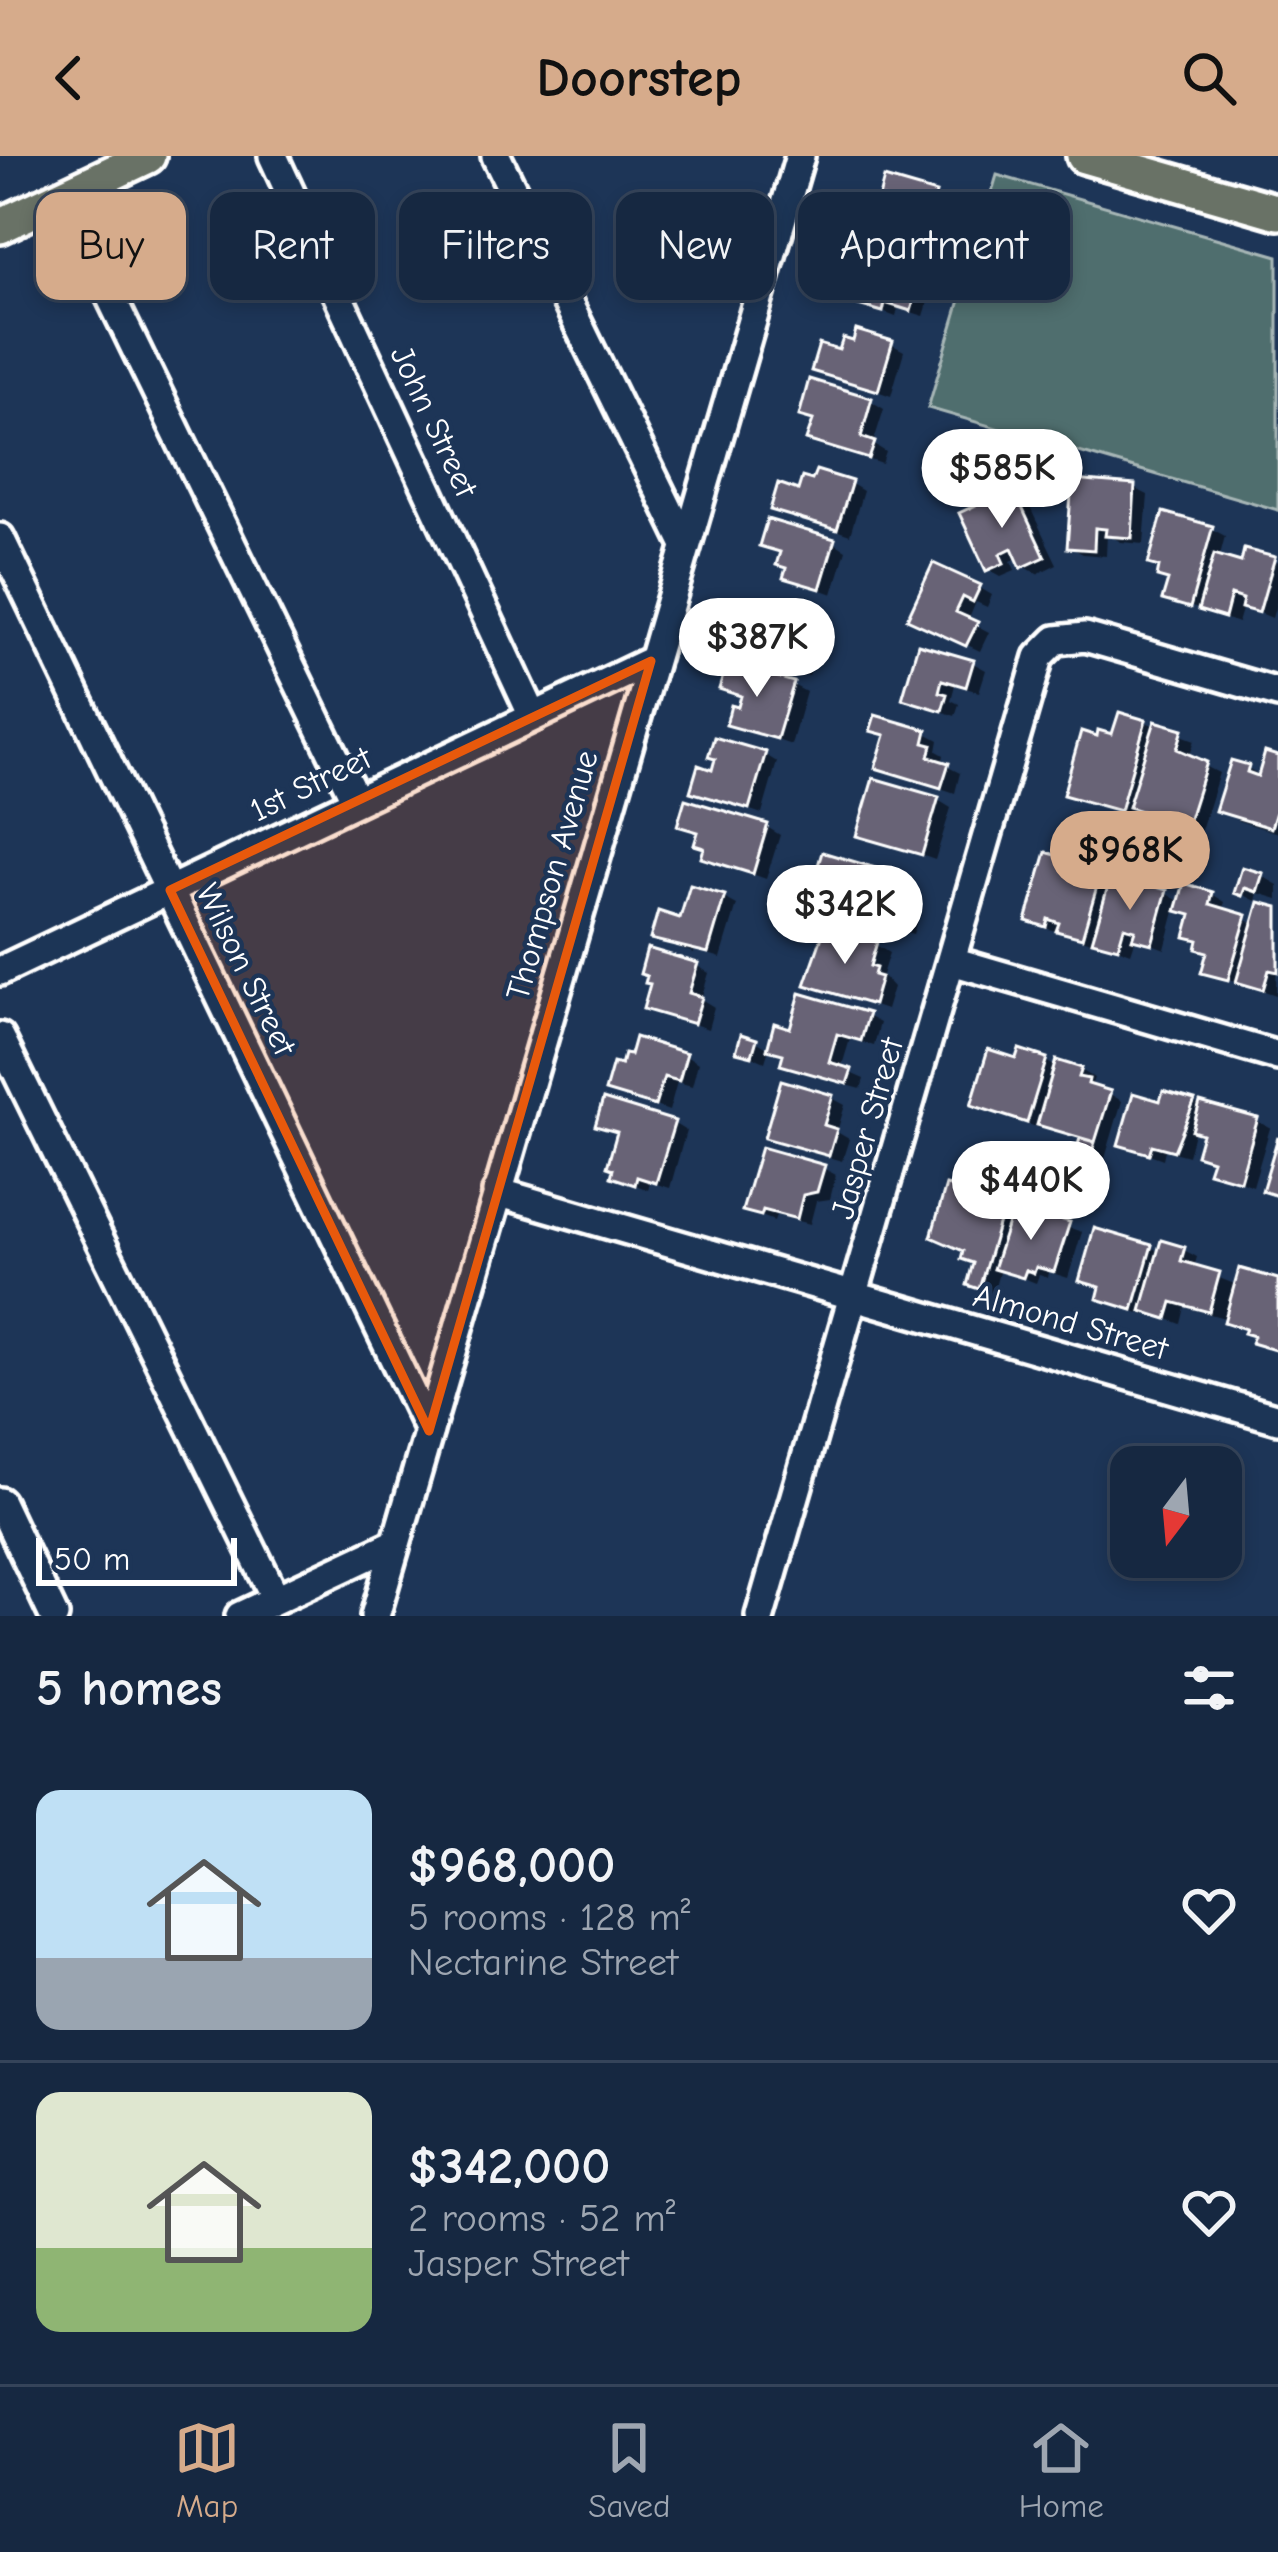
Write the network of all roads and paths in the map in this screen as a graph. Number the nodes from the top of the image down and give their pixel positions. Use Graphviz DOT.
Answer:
graph roads {
  1 [pos="148,156"];
  2 [pos="273,156"];
  3 [pos="496,156"];
  4 [pos="800,156"];
  5 [pos="1084,156"];
  6 [pos="72,192"];
  7 [pos="36,209"];
  8 [pos="1278,212"];
  9 [pos="0,226"];
  10 [pos="112,300"];
  11 [pos="0,538"];
  12 [pos="685,544"];
  13 [pos="651,661"];
  14 [pos="1278,692"];
  15 [pos="533,716"];
  16 [pos="356,801"];
  17 [pos="170,890"];
  18 [pos="952,961"];
  19 [pos="0,971"];
  20 [pos="0,1037"];
  21 [pos="1278,1056"];
  22 [pos="497,1192"];
  23 [pos="854,1295"];
  24 [pos="1278,1419"];
  25 [pos="428,1431"];
  26 [pos="0,1502"];
  27 [pos="396,1543"];
  28 [pos="276,1599"];
  29 [pos="54,1616"];
  30 [pos="240,1616"];
  31 [pos="375,1616"];
  32 [pos="760,1616"];
  1 -- 6 [label="main road"];
  2 -- 15 [label="street, John Street"];
  3 -- 12 [label="street"];
  4 -- 12 [label="street, Thompson Avenue"];
  5 -- 8 [label="main road"];
  7 -- 9 [label="main road"];
  10 -- 16 [label="street"];
  11 -- 17 [label="street, Wilson Street"];
  12 -- 13 [label="street, Thompson Avenue"];
  13 -- 15 [label="street, 1st Street"];
  13 -- 22 [label="street, Thompson Avenue"];
  14 -- 18 [label="street, Jasper Street"];
  15 -- 16 [label="street, 1st Street"];
  16 -- 17 [label="street, 1st Street"];
  17 -- 19 [label="street, 1st Street"];
  17 -- 25 [label="street, Wilson Street"];
  18 -- 21 [label="street"];
  18 -- 23 [label="street, Jasper Street"];
  20 -- 28 [label="street"];
  22 -- 23 [label="street, Almond Street"];
  22 -- 25 [label="street, Thompson Avenue"];
  23 -- 24 [label="street, Almond Street"];
  23 -- 32 [label="street, Jasper Street"];
  25 -- 27 [label="street, Thompson Avenue"];
  26 -- 29 [label="street"];
  27 -- 28 [label="street"];
  27 -- 31 [label="street, Thompson Avenue"];
  28 -- 30 [label="street"];
}
